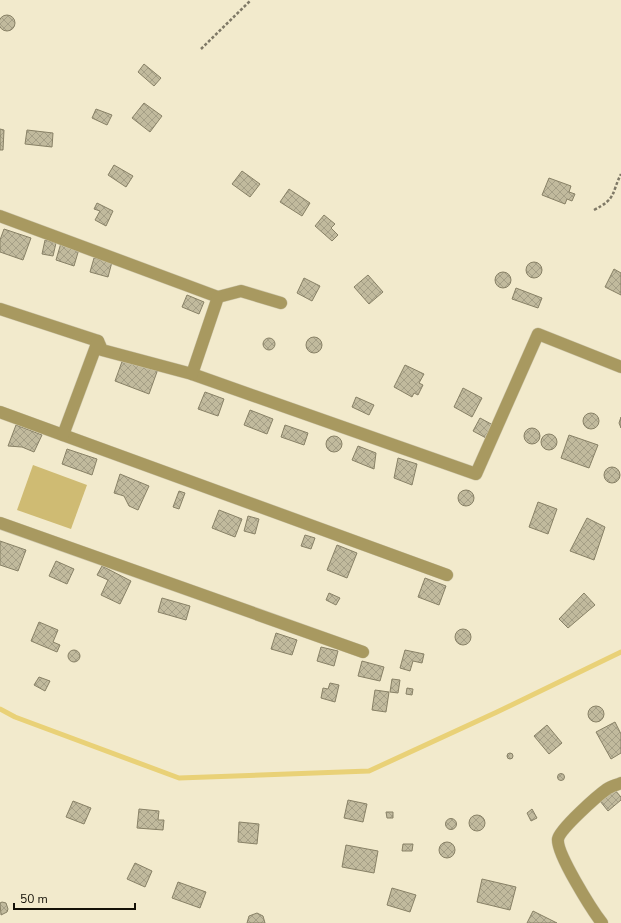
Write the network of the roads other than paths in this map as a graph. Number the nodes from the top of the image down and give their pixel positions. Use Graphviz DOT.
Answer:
graph roads {
  1 [pos="0,216"];
  2 [pos="218,297"];
  3 [pos="281,303"];
  4 [pos="0,309"];
  5 [pos="98,341"];
  6 [pos="621,367"];
  7 [pos="192,374"];
  8 [pos="0,412"];
  9 [pos="63,435"];
  10 [pos="0,523"];
  11 [pos="447,575"];
  12 [pos="363,652"];
  13 [pos="621,783"];
  14 [pos="602,923"];
  1 -- 2 [label="street"];
  2 -- 3 [label="street"];
  2 -- 7 [label="street"];
  4 -- 5 [label="street"];
  5 -- 7 [label="street"];
  5 -- 9 [label="street"];
  6 -- 7 [label="street"];
  8 -- 9 [label="street"];
  9 -- 11 [label="street"];
  10 -- 12 [label="street"];
  13 -- 14 [label="street"];
}
